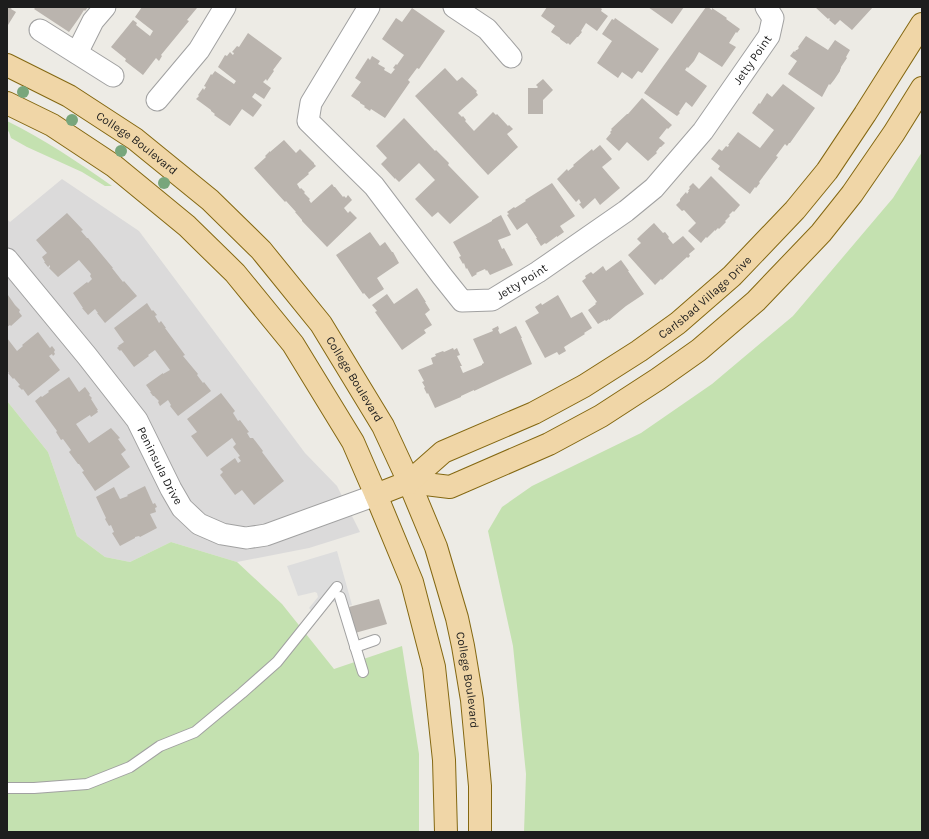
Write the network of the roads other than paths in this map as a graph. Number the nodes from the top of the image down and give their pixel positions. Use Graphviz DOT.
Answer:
graph roads {
  1 [pos="105,7"];
  2 [pos="224,7"];
  3 [pos="369,7"];
  4 [pos="454,7"];
  5 [pos="766,7"];
  6 [pos="922,24"];
  7 [pos="40,30"];
  8 [pos="77,53"];
  9 [pos="510,57"];
  10 [pos="7,65"];
  11 [pos="113,76"];
  12 [pos="922,88"];
  13 [pos="157,100"];
  14 [pos="7,103"];
  15 [pos="7,259"];
  16 [pos="409,482"];
  17 [pos="376,495"];
  18 [pos="375,640"];
  19 [pos="355,647"];
  20 [pos="363,672"];
  21 [pos="7,788"];
  22 [pos="446,832"];
  23 [pos="480,832"];
  1 -- 8 [label="street"];
  2 -- 13 [label="street"];
  3 -- 5 [label="street, Jetty Point"];
  4 -- 9 [label="street"];
  6 -- 16 [label="main road, Carlsbad Village Drive"];
  7 -- 8 [label="street"];
  8 -- 11 [label="street"];
  10 -- 16 [label="main road, College Boulevard"];
  12 -- 16 [label="main road, Carlsbad Village Drive"];
  14 -- 17 [label="main road"];
  15 -- 17 [label="street, Peninsula Drive"];
  16 -- 17 [label="main road, Carlsbad Village Drive"];
  16 -- 23 [label="main road, College Boulevard"];
  17 -- 22 [label="main road"];
  18 -- 19 [label="lane"];
  19 -- 20 [label="lane"];
  19 -- 21 [label="lane"];
}
